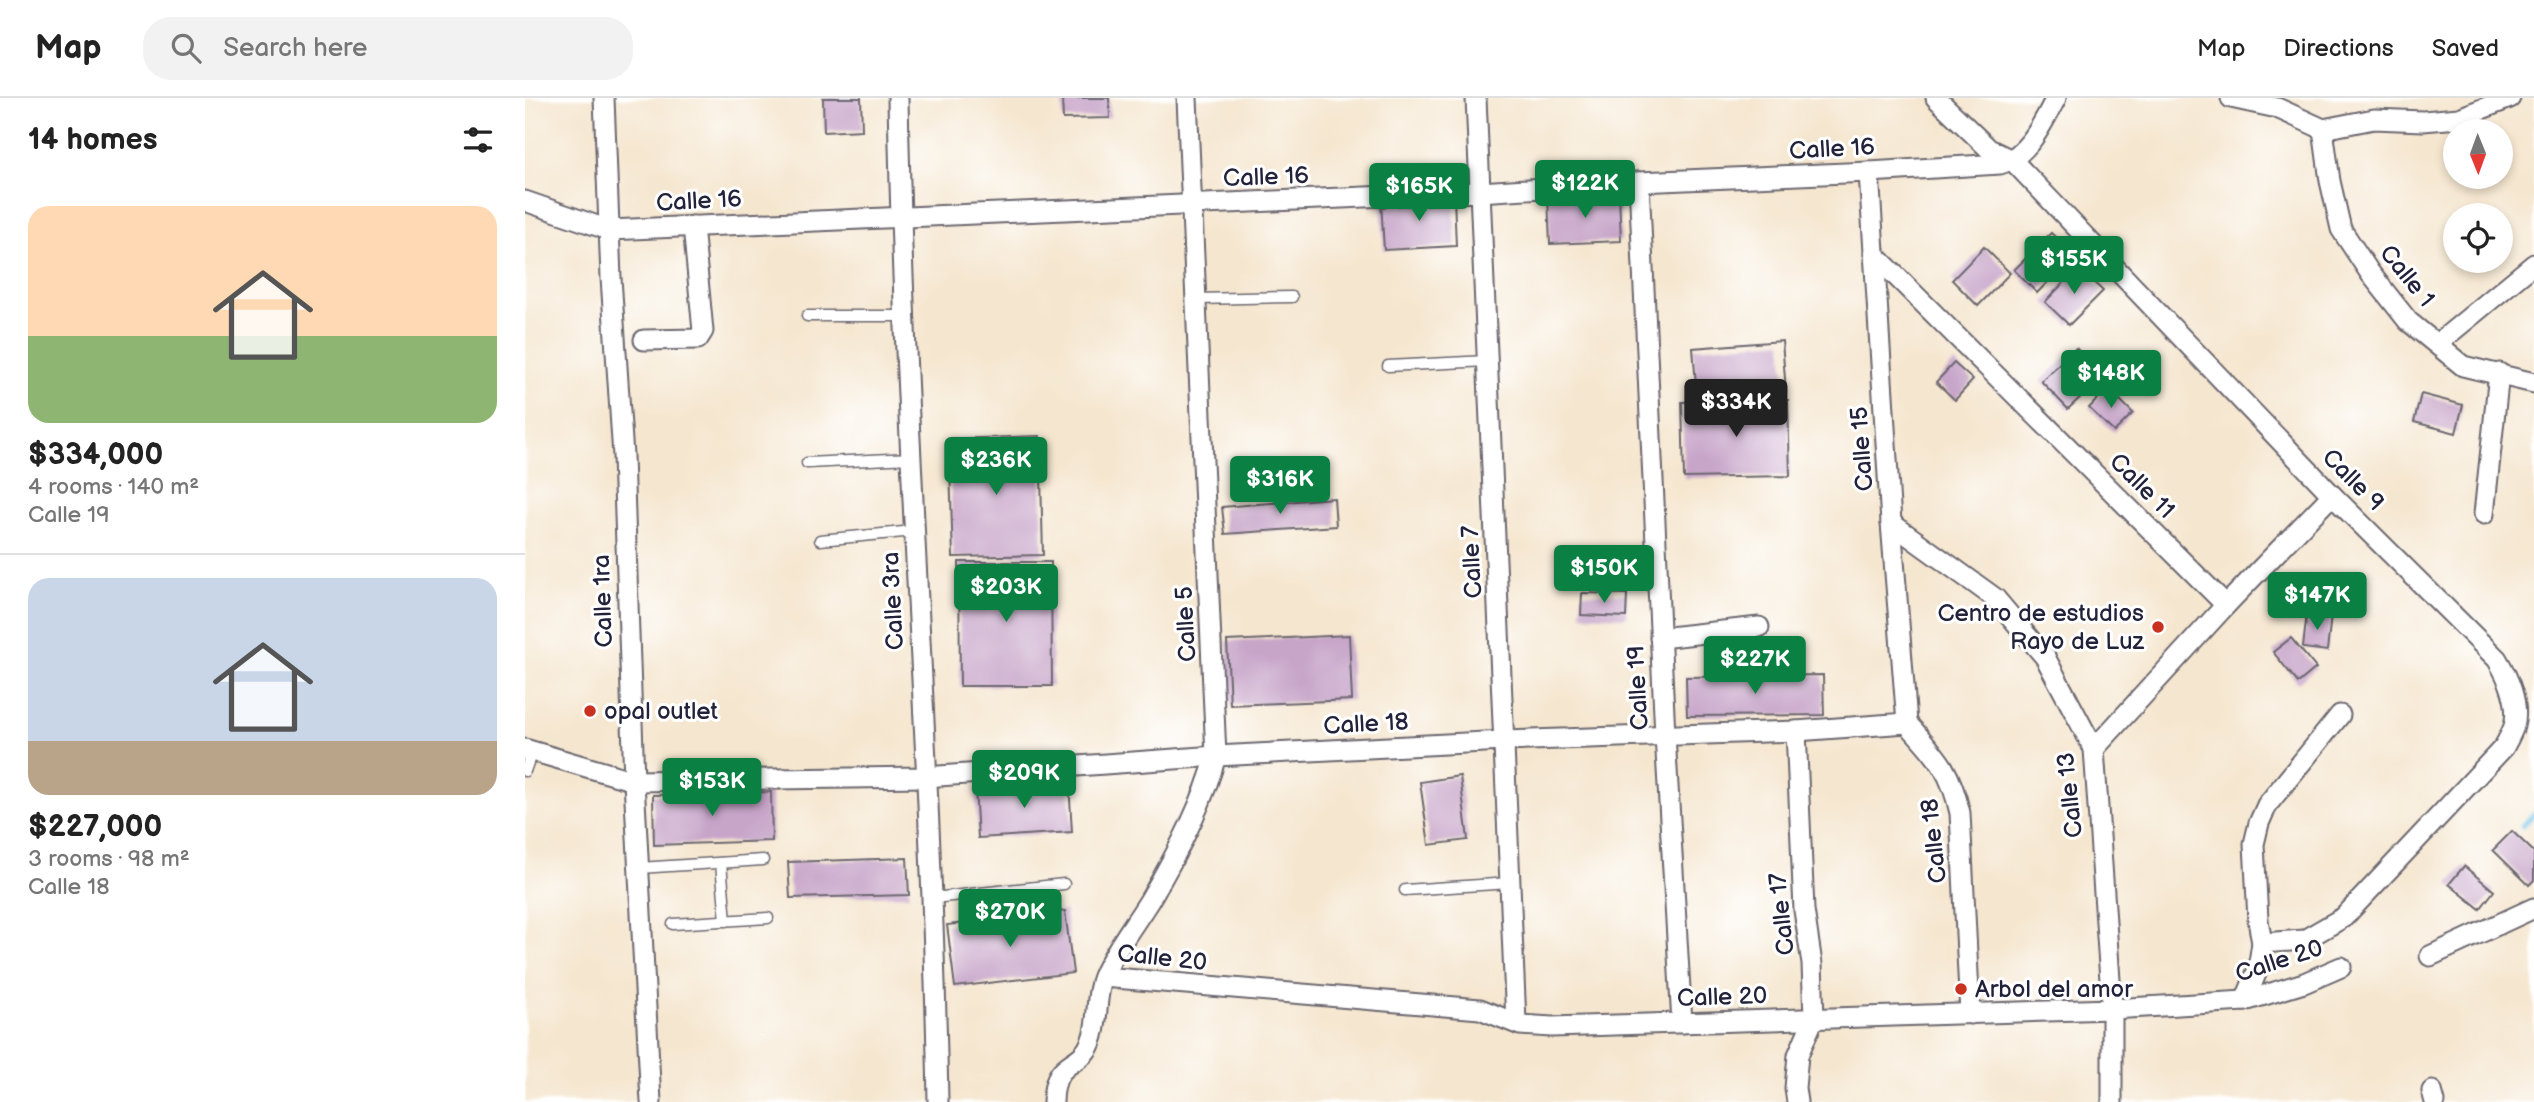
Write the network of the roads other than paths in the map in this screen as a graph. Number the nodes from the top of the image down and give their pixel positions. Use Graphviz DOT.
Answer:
graph roads {
  1 [pos="604,98"];
  2 [pos="898,98"];
  3 [pos="1187,98"];
  4 [pos="1476,98"];
  5 [pos="1936,98"];
  6 [pos="2056,98"];
  7 [pos="2231,98"];
  8 [pos="2510,98"];
  9 [pos="2486,103"];
  10 [pos="2323,129"];
  11 [pos="2012,160"];
  12 [pos="1869,172"];
  13 [pos="1639,182"];
  14 [pos="1479,192"];
  15 [pos="525,201"];
  16 [pos="1191,204"];
  17 [pos="900,216"];
  18 [pos="693,226"];
  19 [pos="609,230"];
  20 [pos="1874,254"];
  21 [pos="2534,264"];
  22 [pos="1292,297"];
  23 [pos="1195,299"];
  24 [pos="807,316"];
  25 [pos="905,316"];
  26 [pos="644,340"];
  27 [pos="2437,344"];
  28 [pos="1487,361"];
  29 [pos="1388,366"];
  30 [pos="2499,373"];
  31 [pos="2534,383"];
  32 [pos="911,458"];
  33 [pos="807,463"];
  34 [pos="2332,495"];
  35 [pos="2484,514"];
  36 [pos="1891,523"];
  37 [pos="914,531"];
  38 [pos="820,540"];
  39 [pos="2226,604"];
  40 [pos="1759,627"];
  41 [pos="1660,638"];
  42 [pos="2340,715"];
  43 [pos="1907,723"];
  44 [pos="1796,731"];
  45 [pos="1665,735"];
  46 [pos="1504,741"];
  47 [pos="2094,749"];
  48 [pos="529,750"];
  49 [pos="1216,756"];
  50 [pos="525,771"];
  51 [pos="925,777"];
  52 [pos="634,781"];
  53 [pos="763,860"];
  54 [pos="721,863"];
  55 [pos="639,868"];
  56 [pos="1510,883"];
  57 [pos="1064,884"];
  58 [pos="1405,890"];
  59 [pos="933,898"];
  60 [pos="2534,908"];
  61 [pos="768,918"];
  62 [pos="726,920"];
  63 [pos="673,924"];
  64 [pos="2262,943"];
  65 [pos="2430,956"];
  66 [pos="2341,967"];
  67 [pos="1103,977"];
  68 [pos="2245,1001"];
  69 [pos="2112,1009"];
  70 [pos="1970,1014"];
  71 [pos="1814,1018"];
  72 [pos="1516,1023"];
  73 [pos="1682,1023"];
  74 [pos="1791,1097"];
  75 [pos="651,1102"];
  76 [pos="938,1102"];
  77 [pos="1053,1102"];
  78 [pos="2112,1102"];
  1 -- 19 [label="street, Calle 1ra"];
  2 -- 17 [label="street, Calle 3ra"];
  3 -- 16 [label="street, Calle 5"];
  4 -- 14 [label="street, Calle 7"];
  5 -- 11 [label="street, Calle 9"];
  6 -- 11 [label="street"];
  7 -- 10 [label="street"];
  8 -- 9 [label="street"];
  9 -- 10 [label="street"];
  10 -- 27 [label="street, Calle 1"];
  11 -- 12 [label="street, Calle 16"];
  11 -- 34 [label="street, Calle 9"];
  12 -- 13 [label="street, Calle 16"];
  12 -- 20 [label="street, Calle 15"];
  13 -- 14 [label="street, Calle 16"];
  13 -- 41 [label="street, Calle 19"];
  14 -- 16 [label="street, Calle 16"];
  14 -- 28 [label="street, Calle 7"];
  15 -- 19 [label="street, Calle 16"];
  16 -- 17 [label="street, Calle 16"];
  16 -- 23 [label="street, Calle 5"];
  17 -- 18 [label="street, Calle 16"];
  17 -- 25 [label="street, Calle 3ra"];
  18 -- 19 [label="street, Calle 16"];
  18 -- 26 [label="street"];
  19 -- 52 [label="street, Calle 1ra"];
  20 -- 36 [label="street, Calle 15"];
  20 -- 39 [label="street, Calle 11"];
  21 -- 27 [label="street"];
  22 -- 23 [label="lane"];
  23 -- 49 [label="street, Calle 5"];
  24 -- 25 [label="lane"];
  25 -- 32 [label="street, Calle 3ra"];
  27 -- 30 [label="street, Calle 1"];
  28 -- 29 [label="lane"];
  28 -- 46 [label="street, Calle 7"];
  30 -- 31 [label="street, Calle 1"];
  30 -- 35 [label="street"];
  32 -- 33 [label="lane"];
  32 -- 37 [label="street, Calle 3ra"];
  34 -- 39 [label="street"];
  34 -- 64 [label="street, Calle 9"];
  36 -- 43 [label="street, Calle 15"];
  36 -- 47 [label="street, Calle 13"];
  37 -- 38 [label="lane"];
  37 -- 51 [label="street, Calle 3ra"];
  39 -- 47 [label="street"];
  40 -- 41 [label="street"];
  41 -- 45 [label="street, Calle 19"];
  42 -- 64 [label="street"];
  43 -- 44 [label="street, Calle 18"];
  43 -- 70 [label="street, Calle 18"];
  44 -- 45 [label="street, Calle 18"];
  44 -- 71 [label="street, Calle 17"];
  45 -- 46 [label="street, Calle 18"];
  45 -- 73 [label="street, Calle 19"];
  46 -- 49 [label="street, Calle 18"];
  46 -- 56 [label="street, Calle 7"];
  47 -- 69 [label="street, Calle 13"];
  48 -- 50 [label="lane"];
  48 -- 52 [label="street, Calle 18"];
  49 -- 51 [label="street, Calle 18"];
  49 -- 67 [label="street, Calle 5"];
  51 -- 52 [label="street, Calle 18"];
  51 -- 59 [label="street, Calle 3ra"];
  52 -- 55 [label="street, Calle 1ra"];
  53 -- 54 [label="lane"];
  54 -- 55 [label="lane"];
  54 -- 62 [label="lane"];
  55 -- 75 [label="street, Calle 1ra"];
  56 -- 58 [label="lane"];
  56 -- 72 [label="street, Calle 7"];
  57 -- 59 [label="lane"];
  59 -- 76 [label="street, Calle 3ra"];
  60 -- 65 [label="street"];
  61 -- 62 [label="lane"];
  62 -- 63 [label="lane"];
  64 -- 68 [label="street"];
  66 -- 68 [label="street, Calle 20"];
  67 -- 72 [label="street, Calle 20"];
  67 -- 77 [label="street, Calle 5"];
  68 -- 69 [label="street, Calle 20"];
  69 -- 70 [label="street, Calle 20"];
  69 -- 78 [label="street, Calle 13"];
  70 -- 71 [label="street, Calle 20"];
  71 -- 73 [label="street, Calle 20"];
  71 -- 74 [label="street, Calle 17"];
  72 -- 73 [label="street, Calle 20"];
}
